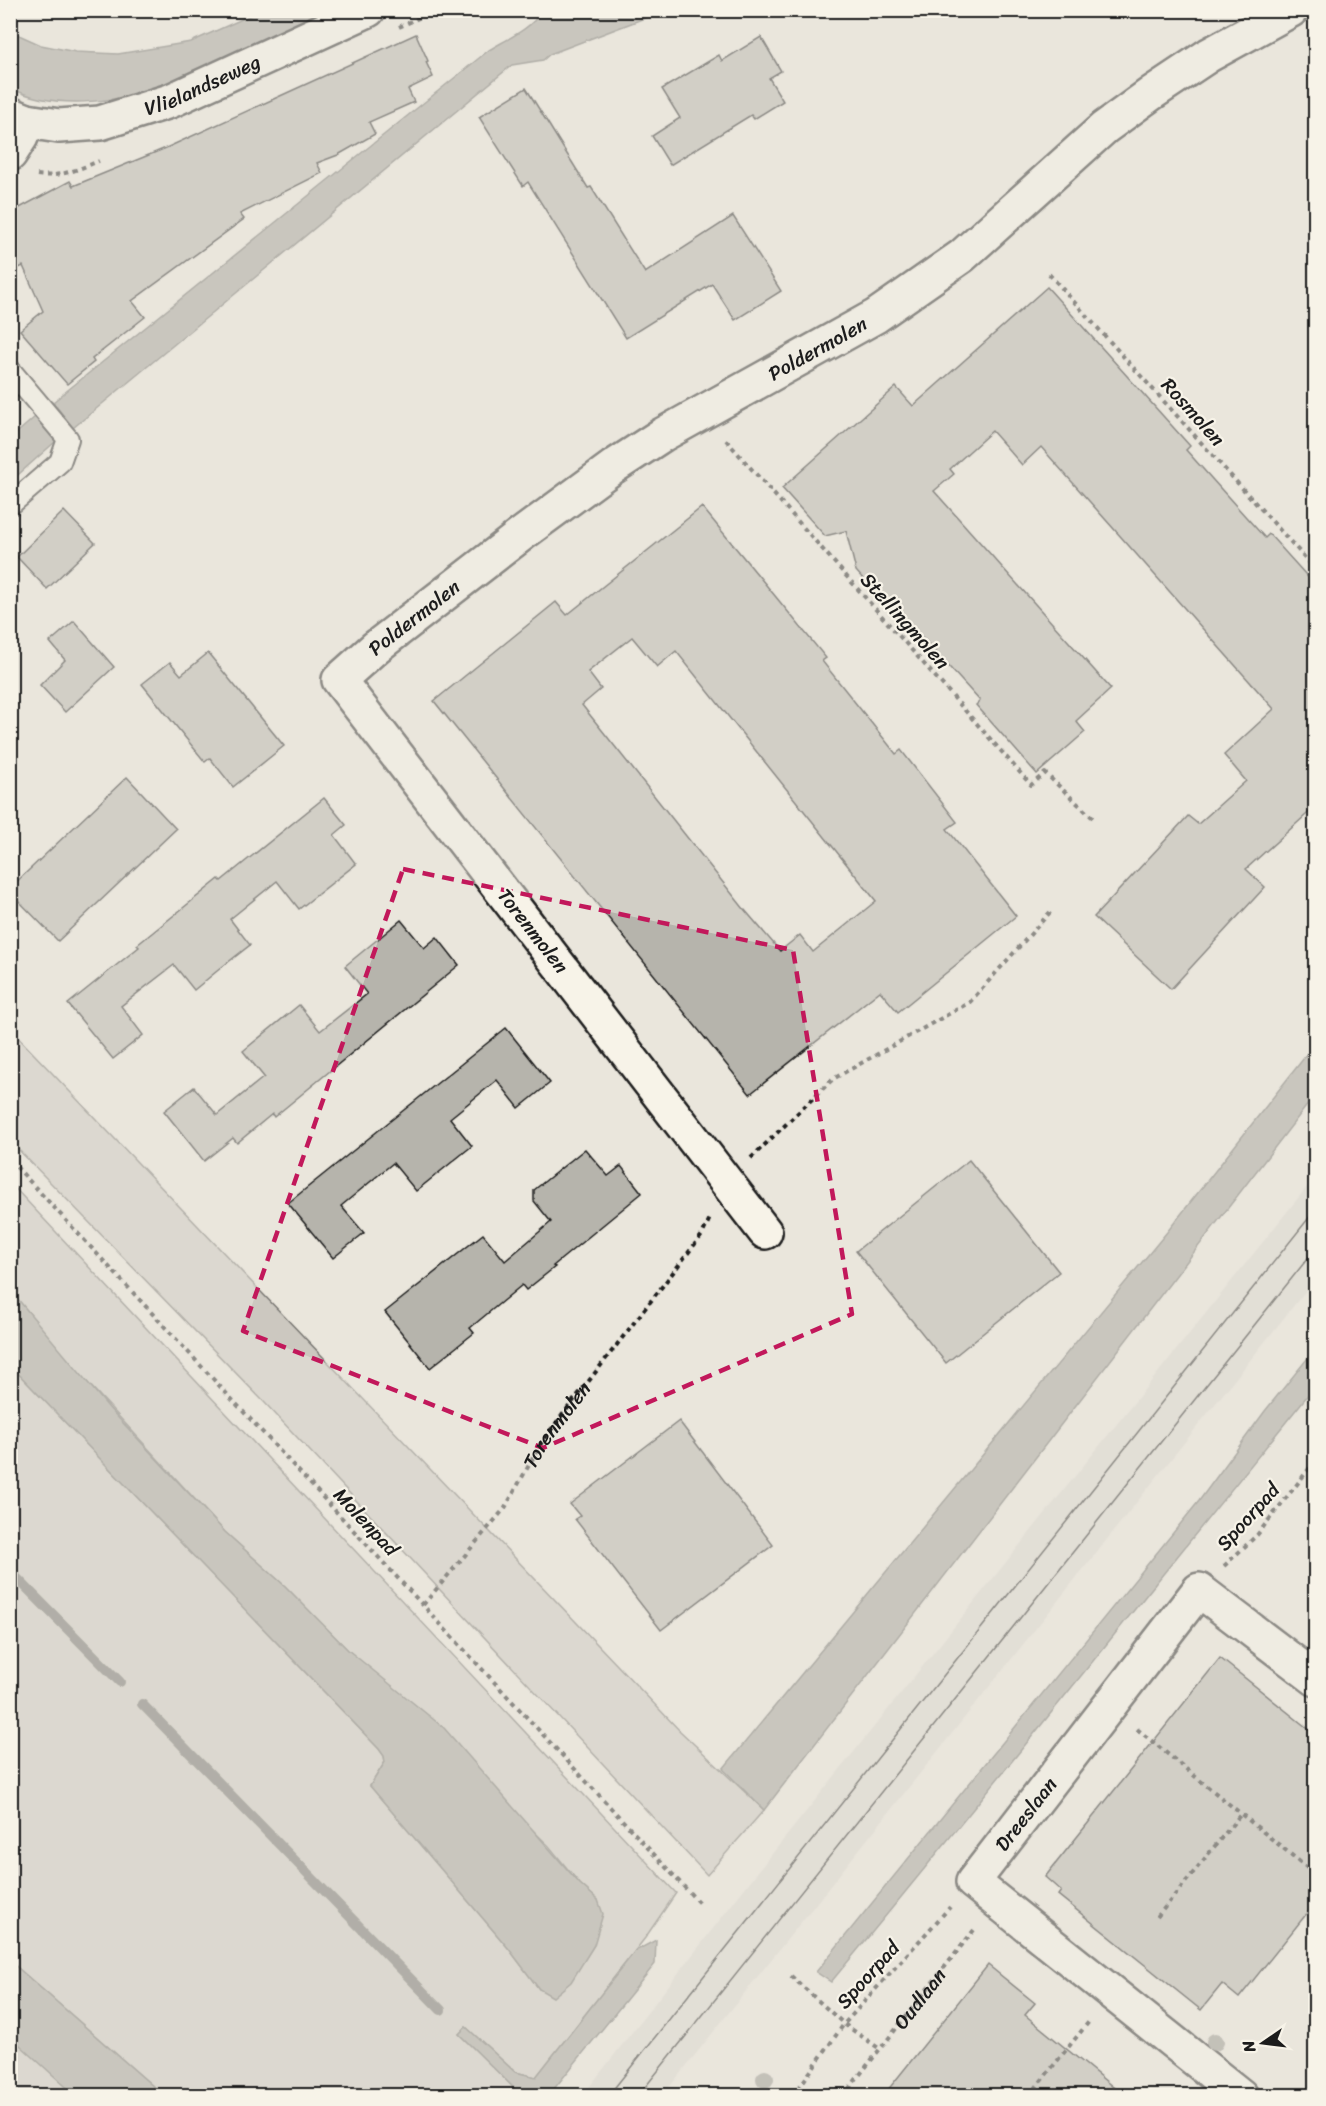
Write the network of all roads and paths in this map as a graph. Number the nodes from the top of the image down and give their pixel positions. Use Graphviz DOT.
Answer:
graph roads {
  1 [pos="368,10"];
  2 [pos="1291,10"];
  3 [pos="19,117"];
  4 [pos="10,154"];
  5 [pos="1049,274"];
  6 [pos="10,370"];
  7 [pos="702,412"];
  8 [pos="10,505"];
  9 [pos="1316,570"];
  10 [pos="339,680"];
  11 [pos="1094,819"];
  12 [pos="1052,910"];
  13 [pos="10,1160"];
  14 [pos="726,1182"];
  15 [pos="765,1232"];
  16 [pos="1316,1460"];
  17 [pos="1199,1590"];
  18 [pos="423,1605"];
  19 [pos="1316,1679"];
  20 [pos="1109,1707"];
  21 [pos="1240,1814"];
  22 [pos="1316,1875"];
  23 [pos="985,1891"];
  24 [pos="700,1904"];
  25 [pos="1157,1917"];
  26 [pos="791,1976"];
  27 [pos="1092,2017"];
  28 [pos="844,2024"];
  29 [pos="880,2049"];
  30 [pos="1234,2093"];
  31 [pos="793,2096"];
  32 [pos="843,2096"];
  33 [pos="1029,2096"];
  1 -- 3 [label="street, Vlielandseweg"];
  2 -- 7 [label="street, Poldermolen"];
  3 -- 4 [label="street"];
  5 -- 9 [label="path, Rosmolen"];
  6 -- 8 [label="lane"];
  7 -- 10 [label="street, Poldermolen"];
  7 -- 11 [label="path, Stellingmolen"];
  10 -- 14 [label="street, Torenmolen"];
  12 -- 14 [label="path, Torenmolen"];
  13 -- 18 [label="path, Molenpad"];
  14 -- 15 [label="street, Torenmolen"];
  14 -- 18 [label="path, Torenmolen"];
  16 -- 17 [label="path, Spoorpad"];
  17 -- 19 [label="street"];
  17 -- 20 [label="street, Dreeslaan"];
  18 -- 24 [label="path, Molenpad"];
  20 -- 21 [label="path"];
  20 -- 23 [label="street, Dreeslaan"];
  21 -- 22 [label="path"];
  21 -- 25 [label="path"];
  23 -- 28 [label="path, Spoorpad"];
  23 -- 29 [label="path, Oudlaan"];
  23 -- 30 [label="street"];
  26 -- 28 [label="path"];
  27 -- 33 [label="path"];
  28 -- 29 [label="path"];
  28 -- 31 [label="path, Spoorpad"];
  29 -- 32 [label="path, Oudlaan"];
}
